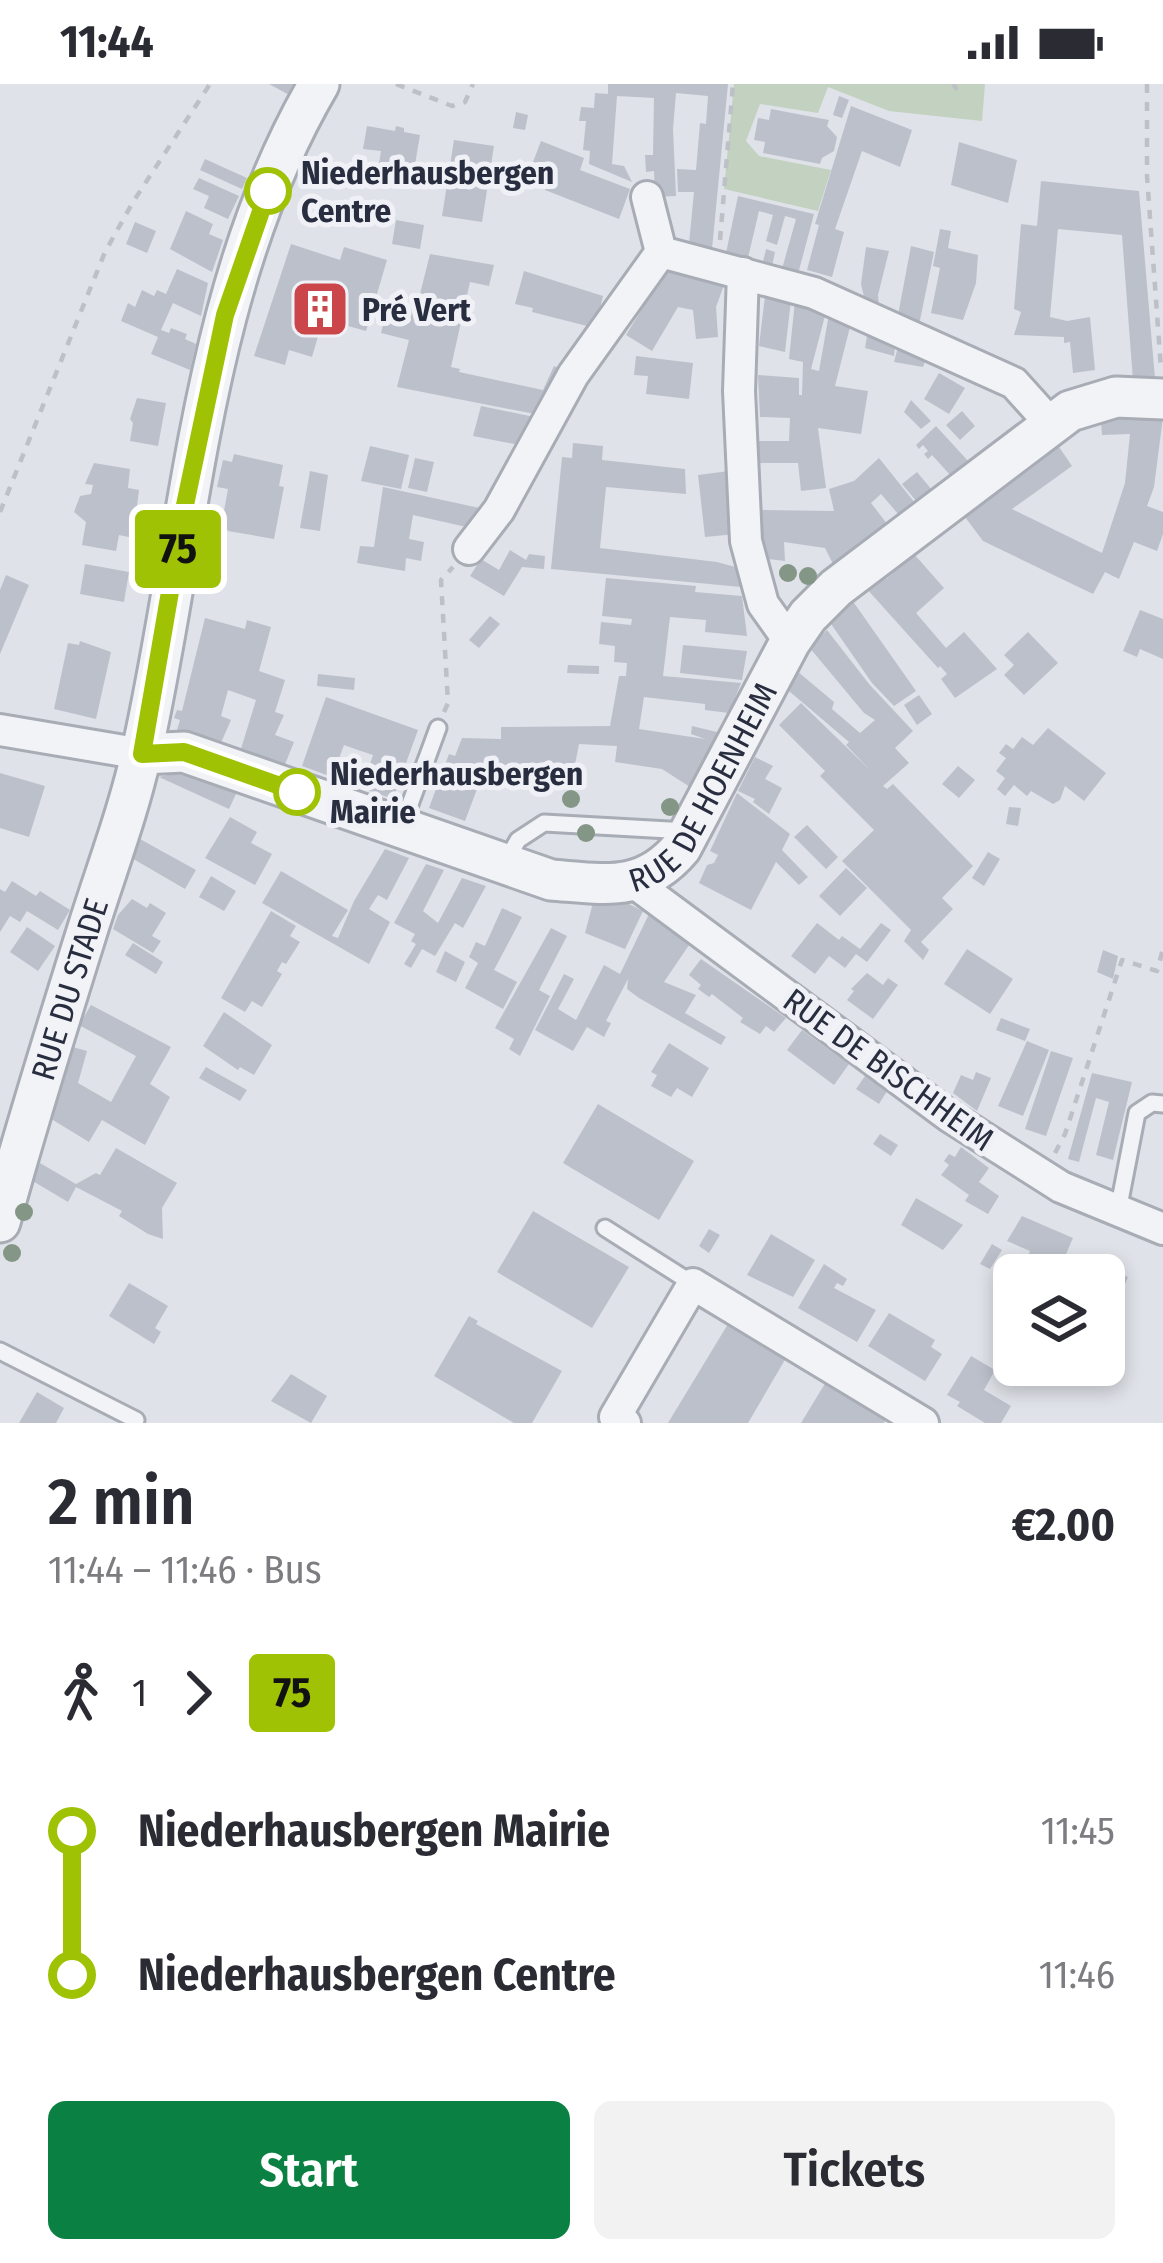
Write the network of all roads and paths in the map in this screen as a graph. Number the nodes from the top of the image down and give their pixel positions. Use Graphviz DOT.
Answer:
graph roads {
  1 [pos="210,84"];
  2 [pos="319,84"];
  3 [pos="396,84"];
  4 [pos="473,84"];
  5 [pos="733,84"];
  6 [pos="1147,84"];
  7 [pos="647,197"];
  8 [pos="661,252"];
  9 [pos="730,270"];
  10 [pos="1163,399"];
  11 [pos="1051,424"];
  12 [pos="0,512"];
  13 [pos="469,549"];
  14 [pos="790,642"];
  15 [pos="448,703"];
  16 [pos="438,728"];
  17 [pos="0,730"];
  18 [pos="142,754"];
  19 [pos="400,829"];
  20 [pos="690,832"];
  21 [pos="504,865"];
  22 [pos="632,881"];
  23 [pos="1163,949"];
  24 [pos="1163,1104"];
  25 [pos="1039,1173"];
  26 [pos="1118,1211"];
  27 [pos="0,1222"];
  28 [pos="605,1228"];
  29 [pos="1163,1229"];
  30 [pos="693,1284"];
  31 [pos="0,1351"];
  32 [pos="136,1420"];
  33 [pos="626,1423"];
  34 [pos="923,1423"];
  1 -- 12 [label="path"];
  2 -- 18 [label="street, RUE DU STADE"];
  3 -- 4 [label="path"];
  5 -- 9 [label="path"];
  6 -- 10 [label="path"];
  7 -- 8 [label="street"];
  8 -- 9 [label="street"];
  8 -- 13 [label="street"];
  9 -- 11 [label="street"];
  9 -- 14 [label="street"];
  10 -- 11 [label="street, RUE DE HOENHEIM"];
  11 -- 14 [label="street, RUE DE HOENHEIM"];
  13 -- 15 [label="path"];
  14 -- 20 [label="street, RUE DE HOENHEIM"];
  16 -- 19 [label="lane"];
  17 -- 18 [label="street"];
  18 -- 19 [label="street, RUE DE HOENHEIM"];
  18 -- 27 [label="street, RUE DU STADE"];
  19 -- 21 [label="street, RUE DE HOENHEIM"];
  20 -- 21 [label="lane"];
  20 -- 22 [label="street, RUE DE HOENHEIM"];
  21 -- 22 [label="street, RUE DE HOENHEIM"];
  22 -- 25 [label="street, RUE DE BISCHHEIM"];
  23 -- 25 [label="path"];
  24 -- 26 [label="lane"];
  25 -- 26 [label="street, RUE DE BISCHHEIM"];
  26 -- 29 [label="street, RUE DE BISCHHEIM"];
  28 -- 30 [label="lane"];
  30 -- 33 [label="street"];
  30 -- 34 [label="street"];
  31 -- 32 [label="lane"];
}
